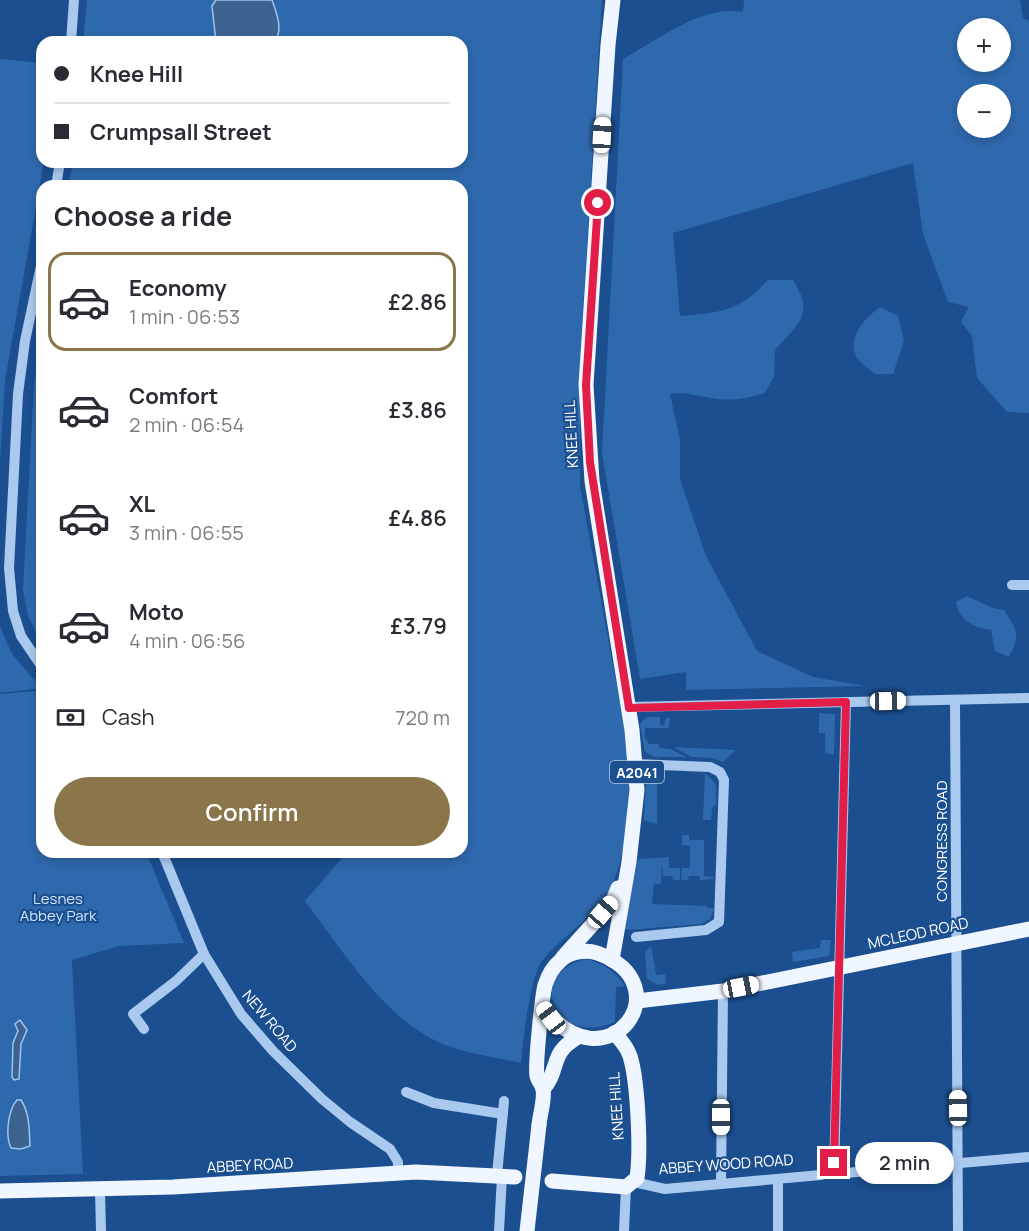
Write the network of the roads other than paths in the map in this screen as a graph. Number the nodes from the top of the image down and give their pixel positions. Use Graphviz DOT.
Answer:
graph roads {
  1 [pos="74,0"];
  2 [pos="613,0"];
  3 [pos="71,36"];
  4 [pos="36,289"];
  5 [pos="1012,585"];
  6 [pos="1029,585"];
  7 [pos="36,658"];
  8 [pos="1029,698"];
  9 [pos="955,700"];
  10 [pos="846,702"];
  11 [pos="629,708"];
  12 [pos="636,764"];
  13 [pos="164,858"];
  14 [pos="629,862"];
  15 [pos="1029,930"];
  16 [pos="636,937"];
  17 [pos="957,943"];
  18 [pos="204,954"];
  19 [pos="561,960"];
  20 [pos="612,960"];
  21 [pos="840,968"];
  22 [pos="723,991"];
  23 [pos="638,1001"];
  24 [pos="543,1007"];
  25 [pos="144,1029"];
  26 [pos="614,1034"];
  27 [pos="578,1037"];
  28 [pos="543,1089"];
  29 [pos="406,1092"];
  30 [pos="504,1101"];
  31 [pos="503,1114"];
  32 [pos="1029,1157"];
  33 [pos="958,1162"];
  34 [pos="398,1173"];
  35 [pos="821,1175"];
  36 [pos="505,1176"];
  37 [pos="778,1179"];
  38 [pos="552,1181"];
  39 [pos="630,1184"];
  40 [pos="721,1184"];
  41 [pos="100,1190"];
  42 [pos="0,1191"];
  43 [pos="101,1231"];
  44 [pos="499,1231"];
  45 [pos="527,1231"];
  46 [pos="624,1231"];
  47 [pos="778,1231"];
  48 [pos="958,1231"];
  1 -- 3 [label="street"];
  2 -- 11 [label="main road, KNEE HILL / A2041"];
  4 -- 7 [label="street"];
  5 -- 6 [label="street"];
  8 -- 9 [label="street"];
  9 -- 10 [label="street"];
  9 -- 17 [label="street, CONGRESS ROAD"];
  10 -- 11 [label="street"];
  10 -- 21 [label="street"];
  11 -- 12 [label="main road, KNEE HILL / A2041"];
  12 -- 14 [label="main road, KNEE HILL / A2041"];
  12 -- 16 [label="street"];
  13 -- 18 [label="street, NEW ROAD"];
  14 -- 19 [label="main road, KNEE HILL / A2041"];
  14 -- 20 [label="main road, KNEE HILL / A2041"];
  15 -- 17 [label="main road, MCLEOD ROAD"];
  17 -- 21 [label="main road, MCLEOD ROAD"];
  17 -- 33 [label="street, CONGRESS ROAD"];
  18 -- 25 [label="street"];
  18 -- 34 [label="street, NEW ROAD"];
  19 -- 20 [label="main road"];
  19 -- 24 [label="main road, KNEE HILL / A2041"];
  20 -- 23 [label="main road"];
  21 -- 22 [label="main road, MCLEOD ROAD"];
  21 -- 33 [label="street"];
  22 -- 23 [label="main road, MCLEOD ROAD"];
  22 -- 40 [label="street"];
  23 -- 26 [label="main road"];
  24 -- 27 [label="main road"];
  24 -- 28 [label="main road, A2041"];
  26 -- 27 [label="main road"];
  26 -- 39 [label="main road, KNEE HILL"];
  27 -- 28 [label="main road, A2041"];
  28 -- 45 [label="main road, A2041, bridge"];
  29 -- 31 [label="street"];
  30 -- 31 [label="street"];
  31 -- 36 [label="street"];
  32 -- 33 [label="street"];
  33 -- 48 [label="street, CONGRESS ROAD"];
  34 -- 36 [label="main road, ABBEY ROAD"];
  34 -- 41 [label="main road, ABBEY ROAD"];
  35 -- 37 [label="street, ABBEY WOOD ROAD"];
  36 -- 44 [label="street"];
  37 -- 40 [label="street, ABBEY WOOD ROAD"];
  37 -- 47 [label="street"];
  38 -- 39 [label="main road, ABBEY WOOD ROAD"];
  39 -- 40 [label="street, ABBEY WOOD ROAD"];
  39 -- 46 [label="street"];
  41 -- 42 [label="main road, ABBEY ROAD"];
  41 -- 43 [label="street"];
}
